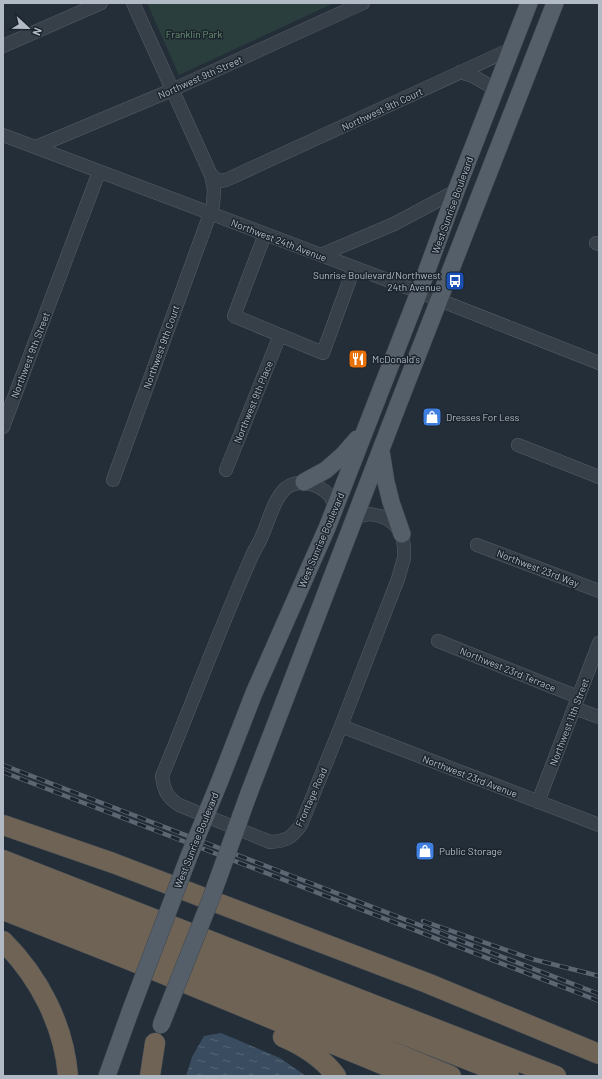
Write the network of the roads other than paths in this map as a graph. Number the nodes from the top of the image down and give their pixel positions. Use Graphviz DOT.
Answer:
graph roads {
  1 [pos="100,3"];
  2 [pos="133,3"];
  3 [pos="363,3"];
  4 [pos="529,3"];
  5 [pos="555,3"];
  6 [pos="3,46"];
  7 [pos="511,49"];
  8 [pos="460,72"];
  9 [pos="172,90"];
  10 [pos="494,95"];
  11 [pos="3,135"];
  12 [pos="36,147"];
  13 [pos="99,172"];
  14 [pos="217,178"];
  15 [pos="456,191"];
  16 [pos="212,209"];
  17 [pos="264,234"];
  18 [pos="321,255"];
  19 [pos="354,268"];
  20 [pos="419,292"];
  21 [pos="439,300"];
  22 [pos="280,335"];
  23 [pos="599,363"];
  24 [pos="3,427"];
  25 [pos="366,430"];
  26 [pos="518,445"];
  27 [pos="381,449"];
  28 [pos="226,470"];
  29 [pos="599,477"];
  30 [pos="113,480"];
  31 [pos="304,482"];
  32 [pos="335,507"];
  33 [pos="355,517"];
  34 [pos="402,534"];
  35 [pos="477,545"];
  36 [pos="599,591"];
  37 [pos="438,641"];
  38 [pos="599,643"];
  39 [pos="576,702"];
  40 [pos="599,718"];
  41 [pos="341,726"];
  42 [pos="538,802"];
  43 [pos="3,825"];
  44 [pos="599,825"];
  45 [pos="3,860"];
  46 [pos="3,877"];
  47 [pos="177,888"];
  48 [pos="3,893"];
  49 [pos="210,901"];
  50 [pos="3,910"];
  51 [pos="3,942"];
  52 [pos="127,960"];
  53 [pos="155,1043"];
  54 [pos="599,1054"];
  55 [pos="68,1076"];
  56 [pos="107,1076"];
  57 [pos="142,1076"];
  58 [pos="150,1076"];
  59 [pos="336,1076"];
  60 [pos="411,1076"];
  61 [pos="451,1076"];
  62 [pos="508,1076"];
  63 [pos="556,1076"];
  1 -- 6 [label="street"];
  2 -- 9 [label="street"];
  3 -- 9 [label="street, Northwest 9th Street"];
  4 -- 7 [label="main road, West Sunrise Boulevard"];
  5 -- 21 [label="main road"];
  7 -- 8 [label="street, Northwest 9th Court"];
  7 -- 10 [label="main road, West Sunrise Boulevard"];
  8 -- 10 [label="street"];
  8 -- 14 [label="street, Northwest 9th Court"];
  9 -- 12 [label="street, Northwest 9th Street"];
  9 -- 14 [label="street"];
  10 -- 15 [label="main road, West Sunrise Boulevard"];
  11 -- 12 [label="street, Northwest 24th Avenue"];
  12 -- 13 [label="street, Northwest 24th Avenue"];
  13 -- 16 [label="street, Northwest 24th Avenue"];
  13 -- 24 [label="street, Northwest 9th Street"];
  14 -- 16 [label="street, Northwest 9th Court"];
  15 -- 18 [label="street"];
  15 -- 20 [label="main road, West Sunrise Boulevard"];
  16 -- 17 [label="street, Northwest 24th Avenue"];
  16 -- 30 [label="street, Northwest 9th Court"];
  17 -- 18 [label="street, Northwest 24th Avenue"];
  17 -- 22 [label="street"];
  18 -- 19 [label="street, Northwest 24th Avenue"];
  19 -- 20 [label="street, Northwest 24th Avenue"];
  19 -- 22 [label="street"];
  20 -- 21 [label="street, Northwest 24th Avenue"];
  20 -- 25 [label="main road, West Sunrise Boulevard"];
  21 -- 23 [label="street, Northwest 24th Avenue"];
  21 -- 27 [label="main road"];
  22 -- 28 [label="street, Northwest 9th Place"];
  25 -- 31 [label="main road"];
  25 -- 32 [label="main road, West Sunrise Boulevard"];
  26 -- 29 [label="street"];
  27 -- 33 [label="main road"];
  27 -- 34 [label="main road"];
  31 -- 32 [label="street"];
  31 -- 41 [label="street, Frontage Road"];
  32 -- 47 [label="main road, West Sunrise Boulevard, bridge"];
  33 -- 34 [label="street"];
  33 -- 49 [label="main road, bridge"];
  34 -- 41 [label="street, Frontage Road"];
  35 -- 36 [label="street, Northwest 23rd Way"];
  37 -- 39 [label="street, Northwest 23rd Terrace"];
  38 -- 39 [label="street, Northwest 11th Street"];
  39 -- 40 [label="street, Northwest 23rd Terrace"];
  39 -- 42 [label="street, Northwest 11th Street"];
  41 -- 42 [label="street, Northwest 23rd Avenue"];
  42 -- 44 [label="street, Northwest 23rd Avenue"];
  43 -- 47 [label="highway"];
  45 -- 63 [label="highway"];
  46 -- 62 [label="highway"];
  47 -- 49 [label="highway"];
  47 -- 56 [label="main road, West Sunrise Boulevard, bridge"];
  48 -- 61 [label="highway"];
  49 -- 53 [label="main road, bridge"];
  49 -- 54 [label="highway"];
  50 -- 52 [label="highway"];
  51 -- 55 [label="highway"];
  52 -- 59 [label="highway"];
  52 -- 60 [label="highway"];
  53 -- 57 [label="main road"];
  53 -- 58 [label="highway"];
}
